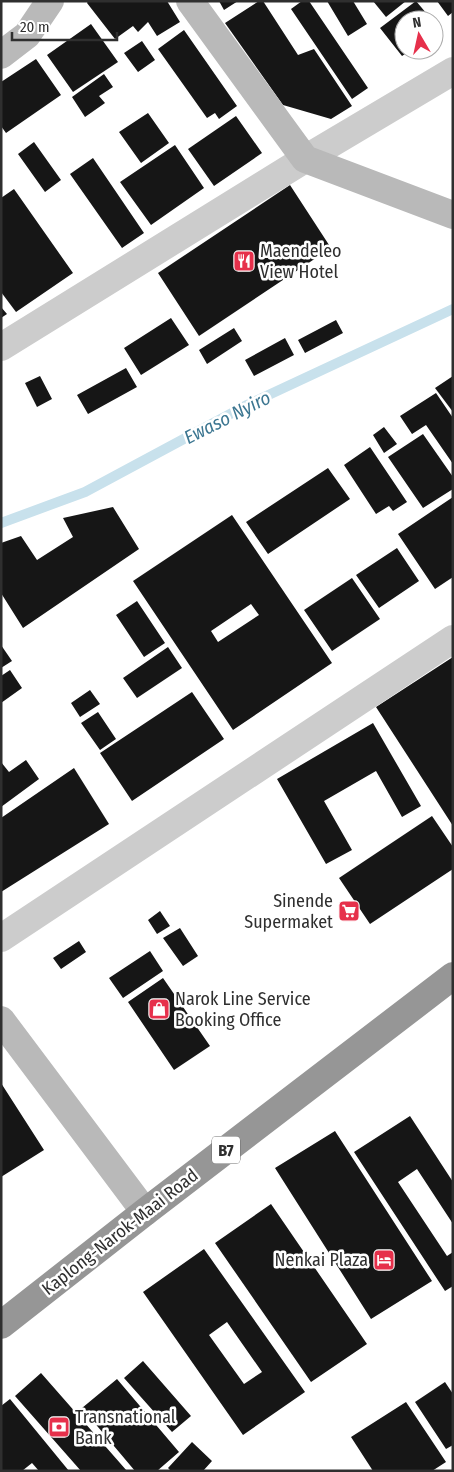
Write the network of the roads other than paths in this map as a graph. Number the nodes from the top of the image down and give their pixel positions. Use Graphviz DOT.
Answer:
graph roads {
  1 [pos="50,1"];
  2 [pos="190,1"];
  3 [pos="1,55"];
  4 [pos="453,71"];
  5 [pos="305,159"];
  6 [pos="453,215"];
  7 [pos="1,347"];
  8 [pos="453,639"];
  9 [pos="1,938"];
  10 [pos="453,976"];
  11 [pos="1,1020"];
  12 [pos="145,1212"];
  13 [pos="1,1325"];
  1 -- 3 [label="street"];
  2 -- 5 [label="street"];
  4 -- 5 [label="street"];
  5 -- 6 [label="street"];
  5 -- 7 [label="street"];
  8 -- 9 [label="street"];
  10 -- 12 [label="highway, Kaplong-Narok-Maai Road / B7"];
  11 -- 12 [label="street"];
  12 -- 13 [label="highway, Kaplong-Narok-Maai Road / B7"];
}
